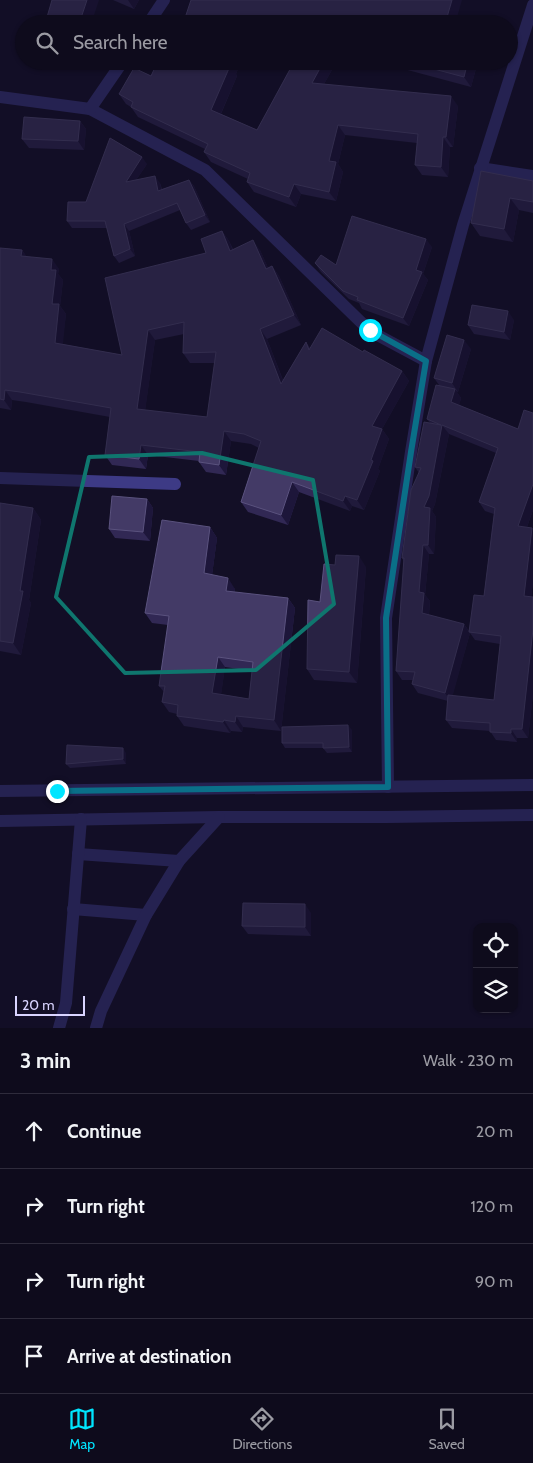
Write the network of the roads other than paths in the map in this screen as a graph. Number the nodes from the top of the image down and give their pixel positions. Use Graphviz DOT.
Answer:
graph roads {
  1 [pos="164,0"];
  2 [pos="533,5"];
  3 [pos="154,15"];
  4 [pos="518,51"];
  5 [pos="117,70"];
  6 [pos="512,70"];
  7 [pos="0,97"];
  8 [pos="90,109"];
  9 [pos="480,168"];
  10 [pos="533,176"];
  11 [pos="426,361"];
  12 [pos="0,478"];
  13 [pos="175,484"];
  14 [pos="533,785"];
  15 [pos="388,787"];
  16 [pos="0,791"];
  17 [pos="533,815"];
  18 [pos="219,817"];
  19 [pos="81,819"];
  20 [pos="0,821"];
  21 [pos="78,854"];
  22 [pos="179,861"];
  23 [pos="73,909"];
  24 [pos="146,915"];
  25 [pos="59,1028"];
  26 [pos="96,1028"];
  1 -- 3 [label="street"];
  2 -- 4 [label="street"];
  5 -- 8 [label="street"];
  6 -- 9 [label="street"];
  7 -- 8 [label="street"];
  8 -- 11 [label="street"];
  9 -- 10 [label="street"];
  9 -- 11 [label="street"];
  11 -- 15 [label="street"];
  12 -- 13 [label="street"];
  14 -- 15 [label="street"];
  15 -- 16 [label="street"];
  17 -- 18 [label="street"];
  18 -- 19 [label="street"];
  18 -- 22 [label="street"];
  19 -- 20 [label="street"];
  19 -- 21 [label="street"];
  21 -- 22 [label="street"];
  21 -- 23 [label="street"];
  22 -- 24 [label="street"];
  23 -- 24 [label="street"];
  23 -- 25 [label="street"];
  24 -- 26 [label="street"];
}
